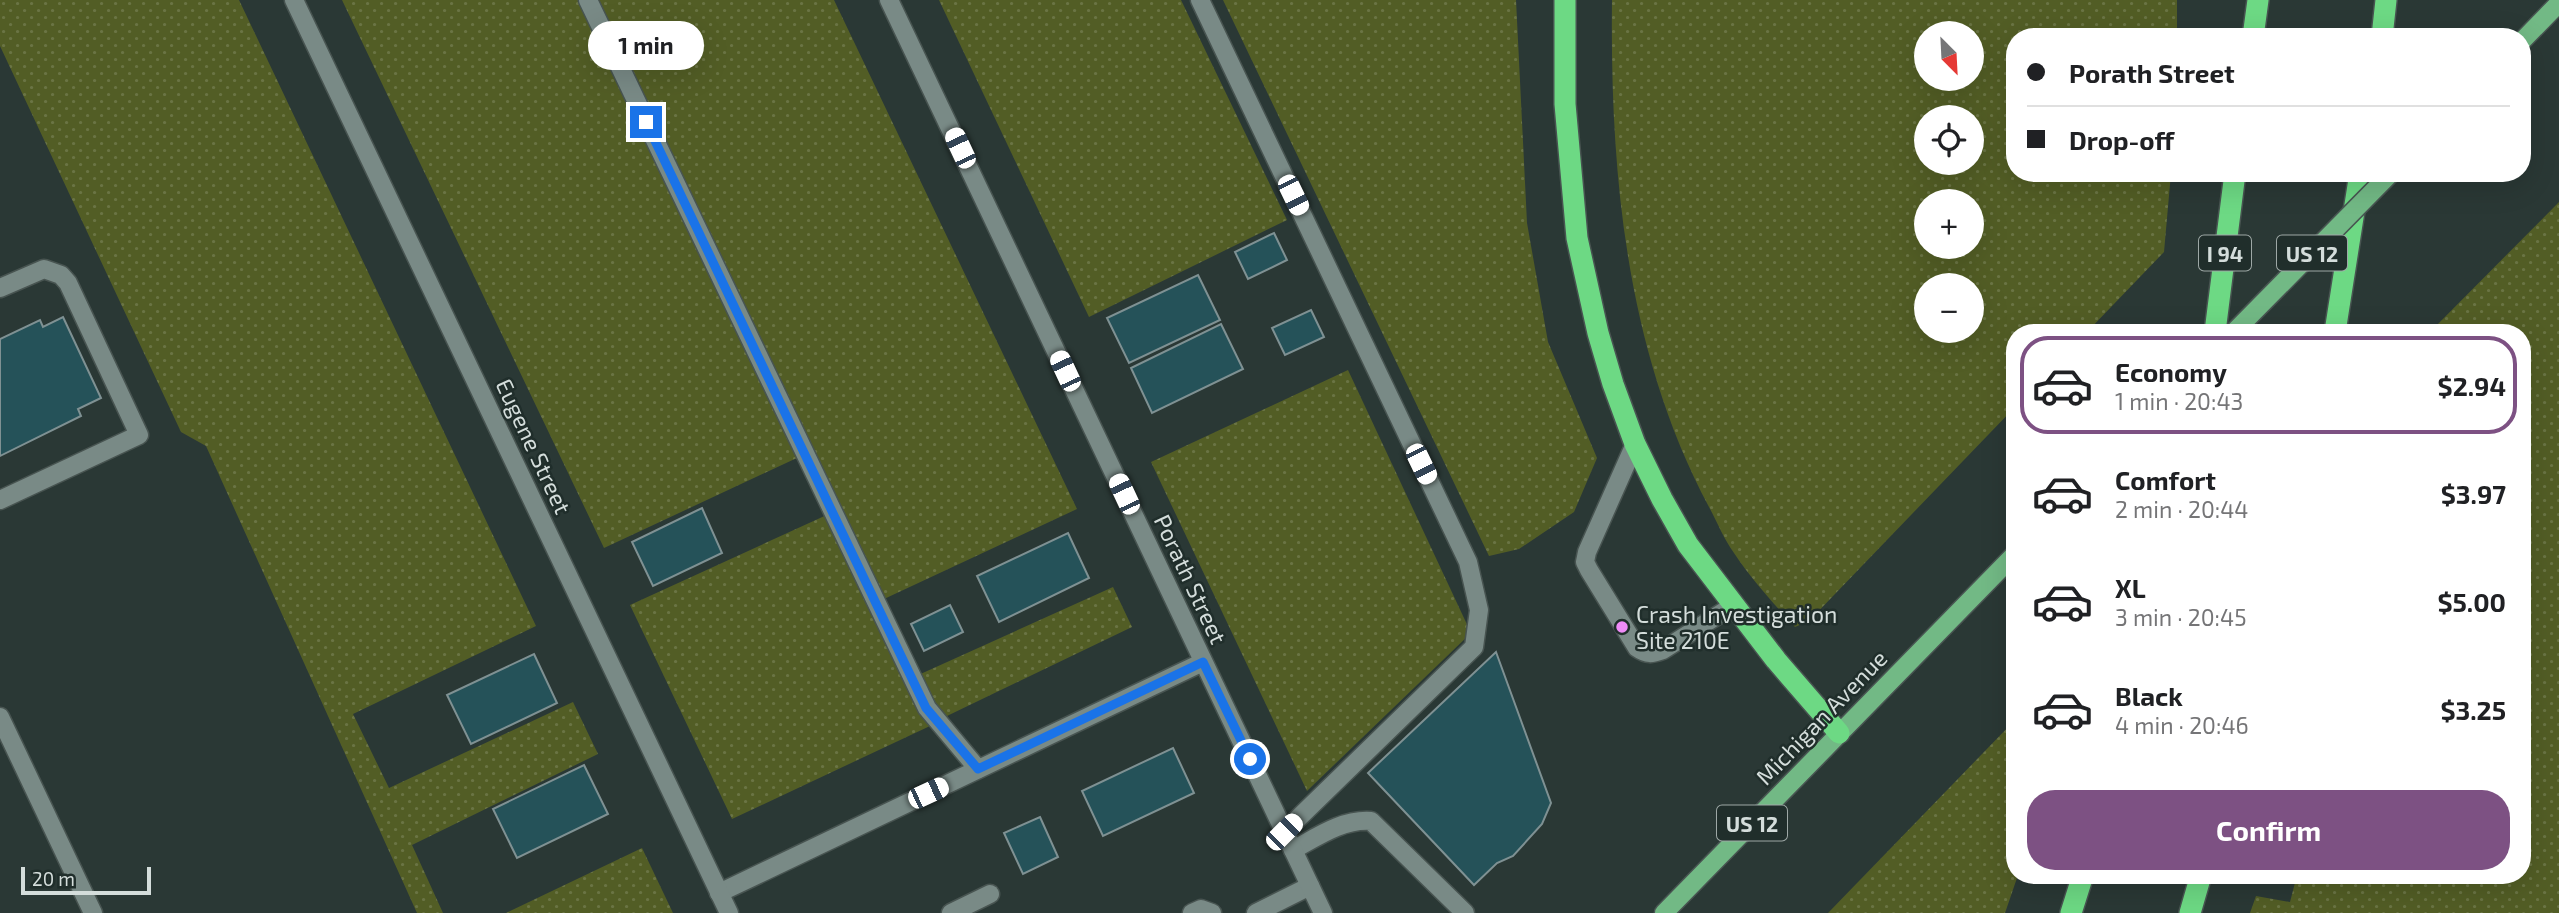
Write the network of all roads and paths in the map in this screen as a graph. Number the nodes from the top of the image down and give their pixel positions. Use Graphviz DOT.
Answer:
graph roads {
  1 [pos="294,0"];
  2 [pos="588,0"];
  3 [pos="889,0"];
  4 [pos="1200,0"];
  5 [pos="1565,0"];
  6 [pos="2258,0"];
  7 [pos="2386,0"];
  8 [pos="2559,3"];
  9 [pos="2254,28"];
  10 [pos="2383,28"];
  11 [pos="2531,32"];
  12 [pos="2234,182"];
  13 [pos="2359,182"];
  14 [pos="2382,182"];
  15 [pos="0,288"];
  16 [pos="2216,324"];
  17 [pos="2242,324"];
  18 [pos="2336,324"];
  19 [pos="1635,444"];
  20 [pos="0,500"];
  21 [pos="2006,563"];
  22 [pos="1734,605"];
  23 [pos="1203,662"];
  24 [pos="0,717"];
  25 [pos="1839,733"];
  26 [pos="978,769"];
  27 [pos="1284,832"];
  28 [pos="1293,850"];
  29 [pos="2080,884"];
  30 [pos="2198,884"];
  31 [pos="1310,886"];
  32 [pos="719,893"];
  33 [pos="990,894"];
  34 [pos="93,913"];
  35 [pos="729,913"];
  36 [pos="951,913"];
  37 [pos="1192,913"];
  38 [pos="1212,913"];
  39 [pos="1256,913"];
  40 [pos="1323,913"];
  41 [pos="1465,913"];
  42 [pos="1664,913"];
  43 [pos="2071,913"];
  44 [pos="2190,913"];
  1 -- 32 [label="street, Eugene Street"];
  2 -- 26 [label="street"];
  3 -- 23 [label="street, Porath Street"];
  4 -- 27 [label="street"];
  5 -- 19 [label="highway"];
  6 -- 9 [label="highway"];
  7 -- 10 [label="highway"];
  8 -- 11 [label="main road"];
  12 -- 16 [label="highway, I 94"];
  13 -- 18 [label="highway"];
  14 -- 17 [label="main road, US 12, bridge"];
  15 -- 20 [label="street"];
  19 -- 22 [label="highway"];
  19 -- 22 [label="street"];
  21 -- 25 [label="main road, Michigan Avenue / US 12"];
  22 -- 25 [label="highway"];
  23 -- 26 [label="street"];
  23 -- 27 [label="street, Porath Street"];
  24 -- 34 [label="street"];
  25 -- 42 [label="main road, Michigan Avenue / US 12"];
  26 -- 32 [label="street"];
  27 -- 28 [label="street, Porath Street"];
  28 -- 31 [label="street, Porath Street"];
  28 -- 41 [label="street"];
  29 -- 43 [label="highway"];
  30 -- 44 [label="highway"];
  31 -- 39 [label="street"];
  31 -- 40 [label="street, Porath Street"];
  32 -- 35 [label="street, Eugene Street"];
  33 -- 36 [label="street"];
  37 -- 38 [label="street"];
}
